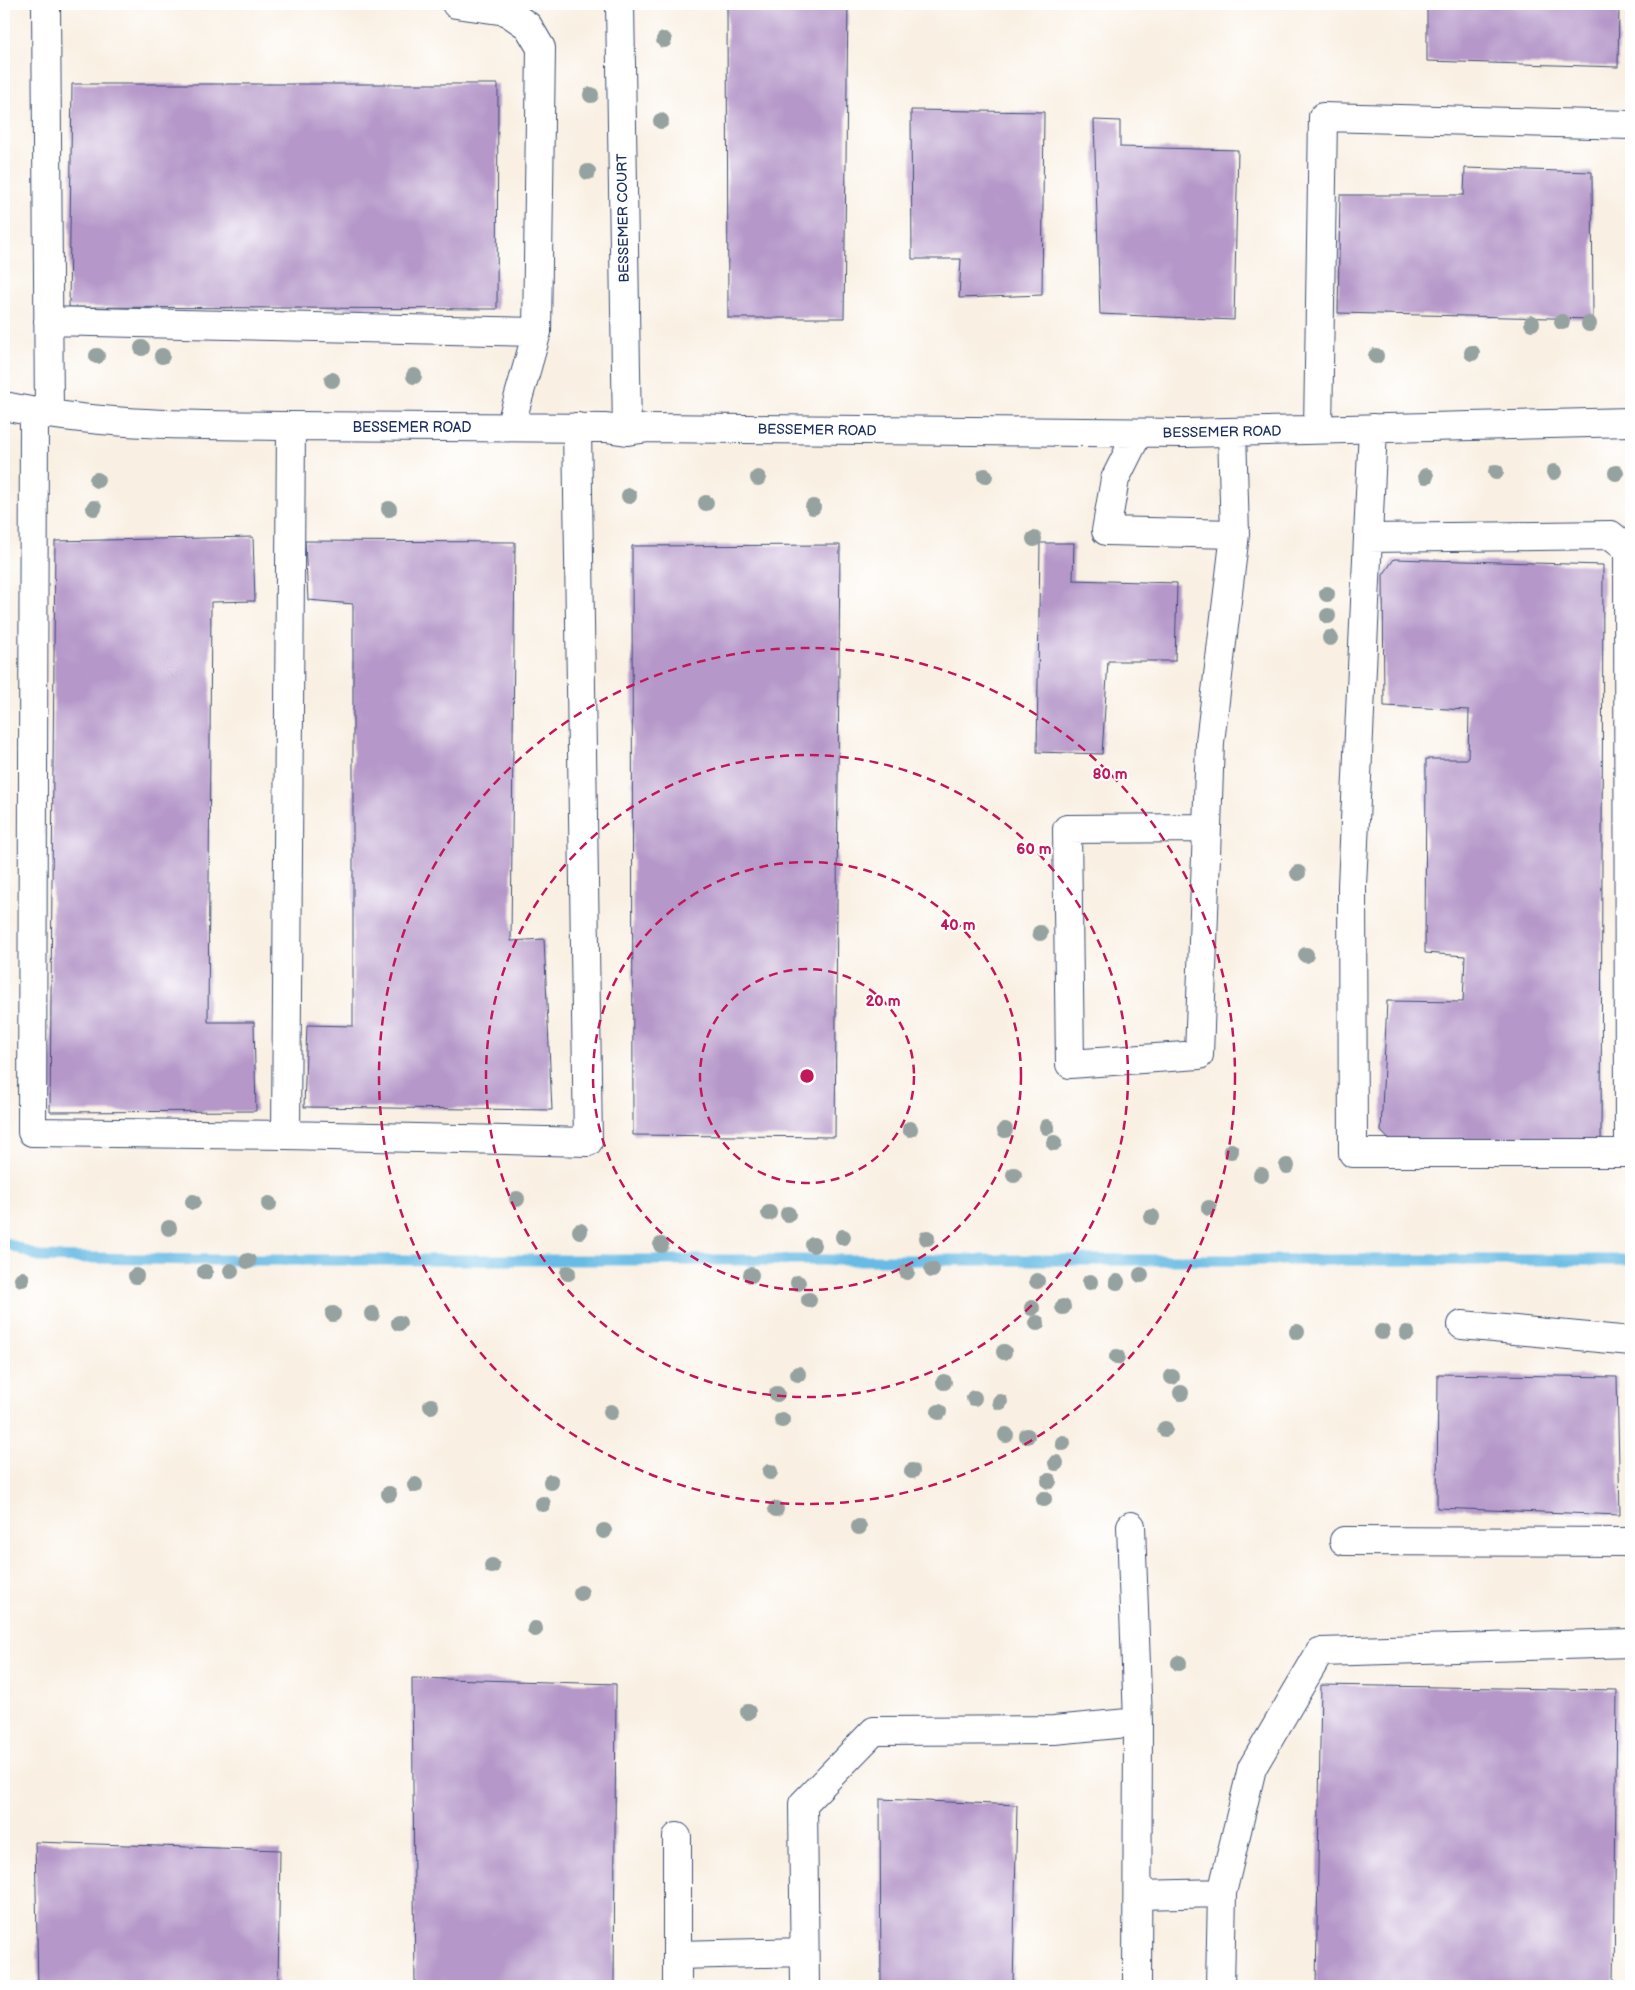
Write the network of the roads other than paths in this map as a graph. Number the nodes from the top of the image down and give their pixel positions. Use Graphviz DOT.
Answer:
graph roads {
  1 [pos="46,4"];
  2 [pos="456,4"];
  3 [pos="620,4"];
  4 [pos="1631,125"];
  5 [pos="48,321"];
  6 [pos="537,332"];
  7 [pos="4,406"];
  8 [pos="42,413"];
  9 [pos="1631,422"];
  10 [pos="291,426"];
  11 [pos="510,427"];
  12 [pos="577,428"];
  13 [pos="1373,428"];
  14 [pos="1318,430"];
  15 [pos="627,431"];
  16 [pos="1232,432"];
  17 [pos="1138,433"];
  18 [pos="1235,534"];
  19 [pos="1368,538"];
  20 [pos="1207,828"];
  21 [pos="286,1135"];
  22 [pos="1630,1153"];
  23 [pos="1462,1326"];
  24 [pos="1631,1341"];
  25 [pos="1131,1526"];
  26 [pos="1344,1541"];
  27 [pos="1631,1542"];
  28 [pos="1631,1643"];
  29 [pos="1138,1722"];
  30 [pos="677,1837"];
  31 [pos="1222,1893"];
  32 [pos="1138,1895"];
  33 [pos="804,1952"];
  34 [pos="677,1955"];
  35 [pos="677,1986"];
  36 [pos="805,1986"];
  37 [pos="1137,1986"];
  38 [pos="1220,1986"];
  1 -- 5 [label="street"];
  2 -- 6 [label="street"];
  3 -- 15 [label="street, BESSEMER COURT"];
  4 -- 14 [label="street"];
  5 -- 6 [label="street"];
  5 -- 8 [label="street"];
  6 -- 11 [label="street"];
  7 -- 8 [label="street, BESSEMER ROAD"];
  8 -- 10 [label="street, BESSEMER ROAD"];
  8 -- 21 [label="street"];
  9 -- 13 [label="street, BESSEMER ROAD"];
  10 -- 11 [label="street, BESSEMER ROAD"];
  10 -- 21 [label="street"];
  11 -- 12 [label="street, BESSEMER ROAD"];
  12 -- 15 [label="street, BESSEMER ROAD"];
  12 -- 21 [label="street"];
  13 -- 14 [label="street, BESSEMER ROAD"];
  13 -- 19 [label="street"];
  14 -- 16 [label="street, BESSEMER ROAD"];
  15 -- 17 [label="street, BESSEMER ROAD"];
  16 -- 17 [label="street, BESSEMER ROAD"];
  16 -- 18 [label="street"];
  17 -- 18 [label="street"];
  18 -- 20 [label="street"];
  19 -- 22 [label="street"];
  19 -- 22 [label="street"];
  20 -- 20 [label="street"];
  23 -- 24 [label="street"];
  25 -- 29 [label="street"];
  26 -- 27 [label="street"];
  28 -- 31 [label="street"];
  29 -- 32 [label="street"];
  29 -- 33 [label="street"];
  30 -- 34 [label="street"];
  31 -- 32 [label="street"];
  31 -- 38 [label="street"];
  32 -- 37 [label="street"];
  33 -- 34 [label="street"];
  33 -- 36 [label="street"];
  34 -- 35 [label="street"];
}
